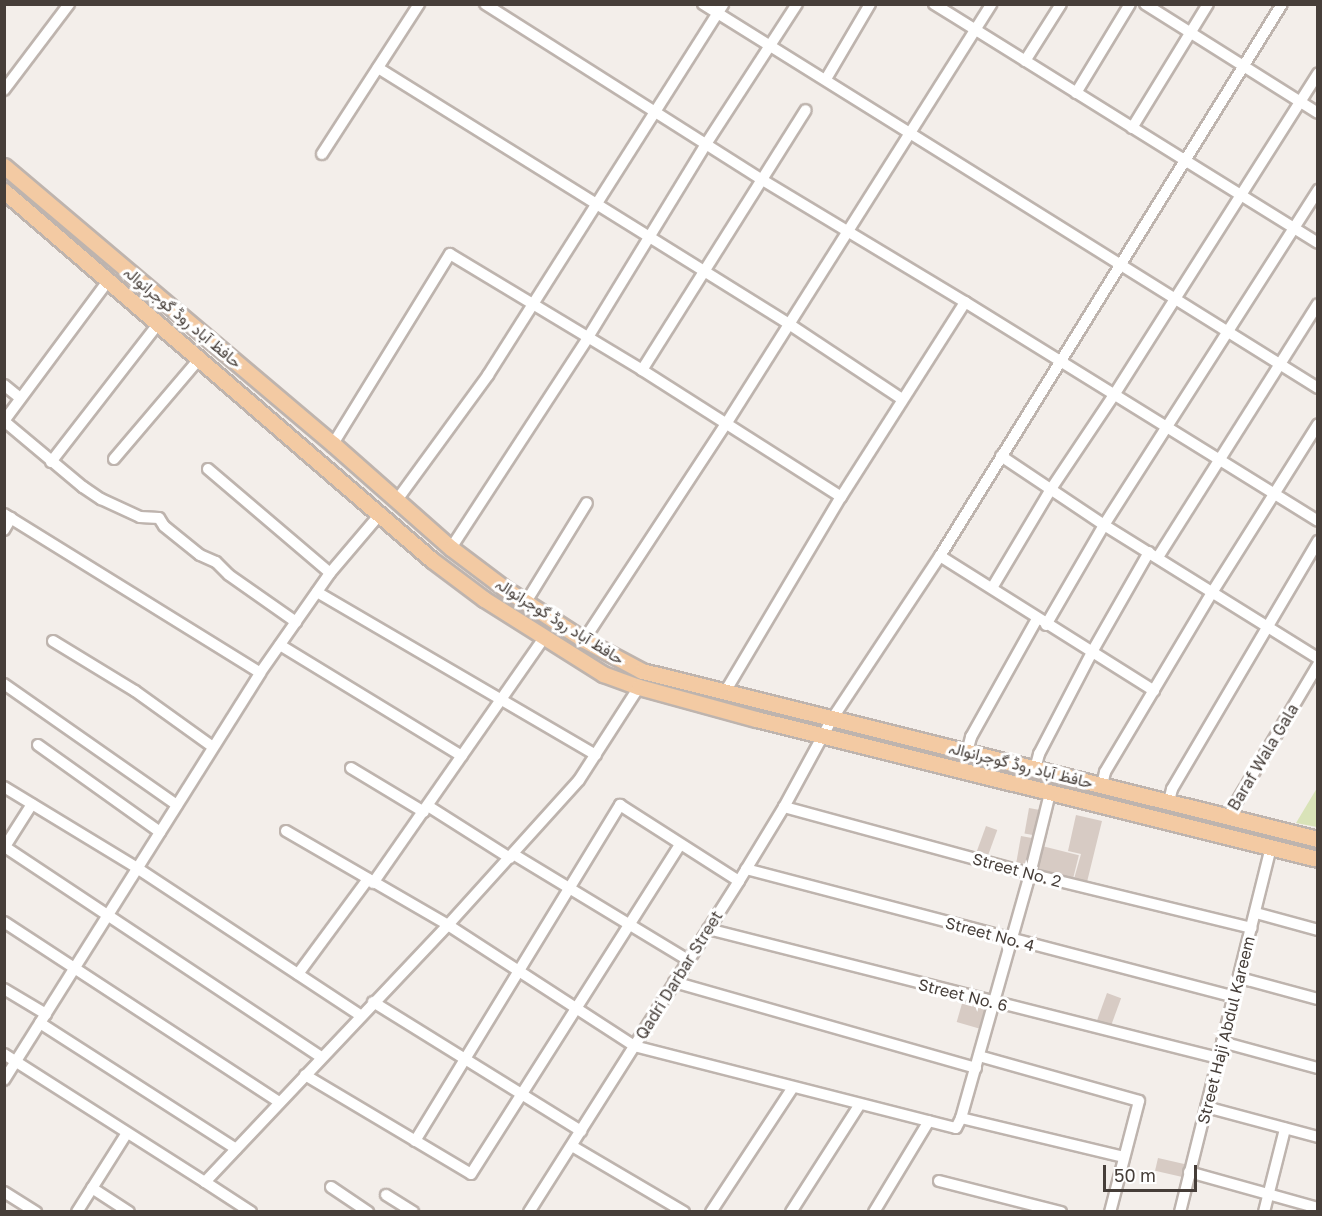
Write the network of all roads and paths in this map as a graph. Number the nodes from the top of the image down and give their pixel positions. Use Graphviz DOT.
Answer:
graph roads {
  1 [pos="69,4"];
  2 [pos="419,4"];
  3 [pos="485,4"];
  4 [pos="703,4"];
  5 [pos="797,4"];
  6 [pos="870,4"];
  7 [pos="934,4"];
  8 [pos="992,4"];
  9 [pos="1061,4"];
  10 [pos="1130,4"];
  11 [pos="1145,4"];
  12 [pos="1208,4"];
  13 [pos="1282,4"];
  14 [pos="720,9"];
  15 [pos="976,31"];
  16 [pos="1189,34"];
  17 [pos="771,46"];
  18 [pos="1025,61"];
  19 [pos="1245,67"];
  20 [pos="378,68"];
  21 [pos="1317,73"];
  22 [pos="826,79"];
  23 [pos="4,90"];
  24 [pos="1076,93"];
  25 [pos="1299,101"];
  26 [pos="806,110"];
  27 [pos="655,112"];
  28 [pos="1317,112"];
  29 [pos="1132,128"];
  30 [pos="911,133"];
  31 [pos="706,144"];
  32 [pos="322,154"];
  33 [pos="1185,161"];
  34 [pos="4,166"];
  35 [pos="761,179"];
  36 [pos="1317,190"];
  37 [pos="4,191"];
  38 [pos="1240,195"];
  39 [pos="596,202"];
  40 [pos="1293,228"];
  41 [pos="848,231"];
  42 [pos="649,235"];
  43 [pos="1317,243"];
  44 [pos="1120,265"];
  45 [pos="705,271"];
  46 [pos="108,281"];
  47 [pos="1174,298"];
  48 [pos="965,302"];
  49 [pos="1317,304"];
  50 [pos="532,305"];
  51 [pos="158,324"];
  52 [pos="789,324"];
  53 [pos="1228,332"];
  54 [pos="587,339"];
  55 [pos="199,359"];
  56 [pos="1059,362"];
  57 [pos="1280,364"];
  58 [pos="642,370"];
  59 [pos="4,385"];
  60 [pos="1317,388"];
  61 [pos="1114,395"];
  62 [pos="20,398"];
  63 [pos="902,399"];
  64 [pos="4,421"];
  65 [pos="726,424"];
  66 [pos="1317,424"];
  67 [pos="1168,427"];
  68 [pos="333,444"];
  69 [pos="1001,456"];
  70 [pos="114,459"];
  71 [pos="1220,459"];
  72 [pos="51,462"];
  73 [pos="208,469"];
  74 [pos="1051,489"];
  75 [pos="1274,493"];
  76 [pos="841,497"];
  77 [pos="398,500"];
  78 [pos="587,504"];
  79 [pos="381,513"];
  80 [pos="8,516"];
  81 [pos="1317,521"];
  82 [pos="1104,525"];
  83 [pos="4,530"];
  84 [pos="1317,541"];
  85 [pos="451,548"];
  86 [pos="1154,554"];
  87 [pos="940,556"];
  88 [pos="330,573"];
  89 [pos="992,588"];
  90 [pos="1213,591"];
  91 [pos="317,592"];
  92 [pos="526,602"];
  93 [pos="296,622"];
  94 [pos="1042,622"];
  95 [pos="1267,627"];
  96 [pos="544,638"];
  97 [pos="584,640"];
  98 [pos="53,641"];
  99 [pos="280,645"];
  100 [pos="1092,652"];
  101 [pos="1317,658"];
  102 [pos="1317,665"];
  103 [pos="260,673"];
  104 [pos="4,684"];
  105 [pos="639,687"];
  106 [pos="1154,691"];
  107 [pos="725,692"];
  108 [pos="501,699"];
  109 [pos="832,719"];
  110 [pos="824,735"];
  111 [pos="38,745"];
  112 [pos="213,747"];
  113 [pos="967,752"];
  114 [pos="596,755"];
  115 [pos="462,756"];
  116 [pos="351,768"];
  117 [pos="1035,769"];
  118 [pos="1102,786"];
  119 [pos="4,787"];
  120 [pos="1050,793"];
  121 [pos="1169,801"];
  122 [pos="32,804"];
  123 [pos="177,805"];
  124 [pos="784,807"];
  125 [pos="426,809"];
  126 [pos="1227,818"];
  127 [pos="286,831"];
  128 [pos="160,832"];
  129 [pos="1317,839"];
  130 [pos="680,845"];
  131 [pos="5,848"];
  132 [pos="1271,848"];
  133 [pos="512,856"];
  134 [pos="1317,859"];
  135 [pos="137,868"];
  136 [pos="746,869"];
  137 [pos="1030,873"];
  138 [pos="370,881"];
  139 [pos="739,881"];
  140 [pos="569,890"];
  141 [pos="109,914"];
  142 [pos="1256,914"];
  143 [pos="4,922"];
  144 [pos="630,923"];
  145 [pos="448,925"];
  146 [pos="1252,928"];
  147 [pos="708,929"];
  148 [pos="1317,930"];
  149 [pos="1011,940"];
  150 [pos="688,960"];
  151 [pos="75,968"];
  152 [pos="520,973"];
  153 [pos="298,974"];
  154 [pos="1240,978"];
  155 [pos="675,982"];
  156 [pos="4,989"];
  157 [pos="1235,997"];
  158 [pos="1317,999"];
  159 [pos="373,1002"];
  160 [pos="994,1003"];
  161 [pos="577,1009"];
  162 [pos="360,1015"];
  163 [pos="43,1019"];
  164 [pos="1222,1042"];
  165 [pos="634,1046"];
  166 [pos="4,1054"];
  167 [pos="979,1056"];
  168 [pos="321,1057"];
  169 [pos="1218,1058"];
  170 [pos="465,1060"];
  171 [pos="16,1061"];
  172 [pos="976,1068"];
  173 [pos="1317,1068"];
  174 [pos="304,1075"];
  175 [pos="4,1080"];
  176 [pos="793,1087"];
  177 [pos="522,1096"];
  178 [pos="279,1102"];
  179 [pos="860,1104"];
  180 [pos="1206,1107"];
  181 [pos="961,1118"];
  182 [pos="929,1121"];
  183 [pos="1285,1129"];
  184 [pos="581,1131"];
  185 [pos="127,1133"];
  186 [pos="1317,1137"];
  187 [pos="415,1141"];
  188 [pos="572,1146"];
  189 [pos="236,1149"];
  190 [pos="1123,1157"];
  191 [pos="1189,1172"];
  192 [pos="939,1181"];
  193 [pos="205,1182"];
  194 [pos="331,1187"];
  195 [pos="92,1188"];
  196 [pos="4,1192"];
  197 [pos="386,1195"];
  198 [pos="1267,1195"];
  199 [pos="1317,1208"];
  200 [pos="36,1212"];
  201 [pos="77,1212"];
  202 [pos="129,1212"];
  203 [pos="251,1212"];
  204 [pos="368,1212"];
  205 [pos="413,1212"];
  206 [pos="529,1212"];
  207 [pos="684,1212"];
  208 [pos="711,1212"];
  209 [pos="791,1212"];
  210 [pos="874,1212"];
  211 [pos="1061,1212"];
  212 [pos="1110,1212"];
  213 [pos="1180,1212"];
  214 [pos="1264,1212"];
  1 -- 23 [label="street"];
  2 -- 20 [label="street"];
  3 -- 27 [label="street"];
  4 -- 14 [label="street"];
  5 -- 17 [label="street"];
  6 -- 22 [label="street"];
  7 -- 15 [label="street"];
  8 -- 15 [label="street"];
  9 -- 18 [label="street"];
  10 -- 24 [label="street"];
  11 -- 16 [label="street"];
  12 -- 16 [label="street"];
  13 -- 19 [label="street, Qadri Darbar Street"];
  14 -- 17 [label="street"];
  14 -- 27 [label="street"];
  15 -- 18 [label="street"];
  15 -- 30 [label="street"];
  16 -- 19 [label="street"];
  16 -- 29 [label="street"];
  17 -- 22 [label="street"];
  17 -- 31 [label="street"];
  18 -- 24 [label="street"];
  19 -- 25 [label="street"];
  19 -- 33 [label="street, Qadri Darbar Street"];
  20 -- 32 [label="street"];
  20 -- 39 [label="street"];
  21 -- 25 [label="street"];
  22 -- 30 [label="street"];
  24 -- 29 [label="street"];
  25 -- 28 [label="street"];
  25 -- 38 [label="street"];
  26 -- 35 [label="street"];
  27 -- 31 [label="street"];
  27 -- 39 [label="street"];
  29 -- 33 [label="street"];
  30 -- 41 [label="street"];
  30 -- 44 [label="street"];
  31 -- 35 [label="street"];
  31 -- 42 [label="street"];
  33 -- 38 [label="street"];
  33 -- 44 [label="street, Qadri Darbar Street"];
  34 -- 68 [label="main road, حافظ آباد روڈ گوجرانوالہ"];
  35 -- 41 [label="street"];
  35 -- 45 [label="street"];
  36 -- 40 [label="street"];
  37 -- 46 [label="main road, حافظ آباد روڈ گوجرانوالہ"];
  38 -- 40 [label="street"];
  38 -- 47 [label="street"];
  39 -- 42 [label="street"];
  39 -- 50 [label="street"];
  40 -- 43 [label="street"];
  40 -- 53 [label="street"];
  41 -- 48 [label="street"];
  41 -- 52 [label="street"];
  42 -- 45 [label="street"];
  42 -- 54 [label="street"];
  44 -- 47 [label="street"];
  44 -- 56 [label="street, Qadri Darbar Street"];
  45 -- 52 [label="street"];
  45 -- 58 [label="street"];
  46 -- 51 [label="main road, حافظ آباد روڈ گوجرانوالہ"];
  46 -- 62 [label="street"];
  47 -- 53 [label="street"];
  47 -- 61 [label="street"];
  48 -- 56 [label="street"];
  48 -- 63 [label="street"];
  49 -- 57 [label="street"];
  50 -- 54 [label="street"];
  50 -- 68 [label="street"];
  50 -- 77 [label="street"];
  51 -- 55 [label="main road, حافظ آباد روڈ گوجرانوالہ"];
  51 -- 72 [label="street"];
  52 -- 63 [label="street"];
  52 -- 65 [label="street"];
  53 -- 57 [label="street"];
  53 -- 67 [label="street"];
  54 -- 58 [label="street"];
  54 -- 85 [label="street"];
  55 -- 70 [label="street"];
  55 -- 79 [label="main road, حافظ آباد روڈ گوجرانوالہ"];
  56 -- 61 [label="street"];
  56 -- 69 [label="street, Qadri Darbar Street"];
  57 -- 60 [label="street"];
  57 -- 71 [label="street"];
  58 -- 65 [label="street"];
  59 -- 62 [label="street"];
  61 -- 67 [label="street"];
  61 -- 74 [label="street"];
  62 -- 64 [label="street"];
  63 -- 76 [label="street"];
  64 -- 72 [label="street"];
  65 -- 76 [label="street"];
  65 -- 97 [label="street"];
  66 -- 75 [label="street"];
  67 -- 71 [label="street"];
  67 -- 82 [label="street"];
  68 -- 77 [label="main road, حافظ آباد روڈ گوجرانوالہ"];
  69 -- 74 [label="street"];
  69 -- 87 [label="street, Qadri Darbar Street"];
  71 -- 75 [label="street"];
  71 -- 86 [label="street"];
  72 -- 93 [label="street"];
  73 -- 88 [label="street"];
  74 -- 82 [label="street"];
  74 -- 89 [label="street"];
  75 -- 81 [label="street"];
  75 -- 90 [label="street"];
  76 -- 107 [label="street"];
  77 -- 85 [label="main road, حافظ آباد روڈ گوجرانوالہ"];
  78 -- 92 [label="street"];
  79 -- 88 [label="street"];
  79 -- 96 [label="main road, حافظ آباد روڈ گوجرانوالہ"];
  80 -- 83 [label="street"];
  80 -- 103 [label="street"];
  82 -- 86 [label="street"];
  82 -- 94 [label="street"];
  84 -- 95 [label="street"];
  85 -- 92 [label="main road, حافظ آباد روڈ گوجرانوالہ"];
  86 -- 90 [label="street"];
  86 -- 100 [label="street"];
  87 -- 89 [label="street"];
  87 -- 109 [label="street, Qadri Darbar Street"];
  88 -- 91 [label="street"];
  89 -- 94 [label="street"];
  90 -- 95 [label="street"];
  90 -- 106 [label="street"];
  91 -- 93 [label="street"];
  91 -- 108 [label="street"];
  92 -- 97 [label="main road, حافظ آباد روڈ گوجرانوالہ"];
  93 -- 99 [label="street"];
  94 -- 100 [label="street"];
  94 -- 113 [label="street"];
  95 -- 101 [label="street"];
  95 -- 121 [label="street"];
  96 -- 105 [label="main road, حافظ آباد روڈ گوجرانوالہ"];
  96 -- 108 [label="street"];
  97 -- 107 [label="main road, حافظ آباد روڈ گوجرانوالہ"];
  98 -- 112 [label="street"];
  99 -- 103 [label="street"];
  99 -- 115 [label="street"];
  100 -- 106 [label="street"];
  100 -- 117 [label="street"];
  102 -- 126 [label="street, Baraf Wala Gala"];
  103 -- 112 [label="street"];
  104 -- 123 [label="street"];
  105 -- 110 [label="main road, حافظ آباد روڈ گوجرانوالہ"];
  105 -- 114 [label="street"];
  106 -- 118 [label="street"];
  107 -- 109 [label="main road, حافظ آباد روڈ گوجرانوالہ"];
  108 -- 114 [label="street"];
  108 -- 115 [label="street"];
  109 -- 110 [label="street, Qadri Darbar Street"];
  109 -- 113 [label="main road, حافظ آباد روڈ گوجرانوالہ"];
  110 -- 120 [label="main road, حافظ آباد روڈ گوجرانوالہ"];
  110 -- 124 [label="street, Qadri Darbar Street"];
  111 -- 128 [label="street"];
  112 -- 123 [label="street"];
  113 -- 117 [label="main road, حافظ آباد روڈ گوجرانوالہ"];
  114 -- 133 [label="street"];
  115 -- 125 [label="street"];
  116 -- 125 [label="street"];
  117 -- 118 [label="main road, حافظ آباد روڈ گوجرانوالہ"];
  118 -- 121 [label="main road, حافظ آباد روڈ گوجرانوالہ"];
  119 -- 122 [label="street"];
  120 -- 132 [label="main road, حافظ آباد روڈ گوجرانوالہ"];
  120 -- 137 [label="street"];
  121 -- 126 [label="main road, حافظ آباد روڈ گوجرانوالہ"];
  122 -- 131 [label="street"];
  122 -- 135 [label="street"];
  123 -- 128 [label="street"];
  124 -- 136 [label="street, Qadri Darbar Street"];
  124 -- 137 [label="street, Street No. 2"];
  125 -- 133 [label="street"];
  125 -- 138 [label="street"];
  126 -- 129 [label="main road, حافظ آباد روڈ گوجرانوالہ"];
  127 -- 138 [label="street"];
  128 -- 135 [label="street"];
  130 -- 139 [label="street"];
  130 -- 140 [label="street"];
  130 -- 144 [label="street"];
  131 -- 141 [label="street"];
  132 -- 134 [label="main road, حافظ آباد روڈ گوجرانوالہ"];
  132 -- 142 [label="street, Street Haji Abdul Kareem"];
  133 -- 140 [label="street"];
  133 -- 145 [label="street"];
  135 -- 141 [label="street"];
  135 -- 153 [label="street"];
  136 -- 139 [label="street, Qadri Darbar Street"];
  136 -- 149 [label="street, Street No. 4"];
  137 -- 146 [label="street, Street No. 2"];
  137 -- 149 [label="street"];
  138 -- 145 [label="street"];
  138 -- 153 [label="street"];
  139 -- 147 [label="street, Qadri Darbar Street"];
  140 -- 144 [label="street"];
  140 -- 152 [label="street"];
  141 -- 151 [label="street"];
  141 -- 168 [label="street"];
  142 -- 146 [label="street, Street Haji Abdul Kareem"];
  142 -- 148 [label="street"];
  143 -- 151 [label="street"];
  144 -- 150 [label="street"];
  144 -- 161 [label="street"];
  145 -- 152 [label="street"];
  145 -- 159 [label="street"];
  146 -- 154 [label="street, Street Haji Abdul Kareem"];
  147 -- 150 [label="street, Qadri Darbar Street"];
  147 -- 160 [label="street, Street No. 6"];
  149 -- 157 [label="street, Street No. 4"];
  149 -- 160 [label="street"];
  150 -- 155 [label="street, Qadri Darbar Street"];
  151 -- 163 [label="street"];
  151 -- 178 [label="street"];
  152 -- 161 [label="street"];
  152 -- 170 [label="street"];
  153 -- 162 [label="street"];
  154 -- 157 [label="street, Street Haji Abdul Kareem"];
  154 -- 158 [label="street"];
  155 -- 165 [label="street, Qadri Darbar Street"];
  155 -- 172 [label="street"];
  156 -- 163 [label="street"];
  157 -- 164 [label="street, Street Haji Abdul Kareem"];
  159 -- 162 [label="street"];
  159 -- 170 [label="street"];
  160 -- 167 [label="street"];
  160 -- 169 [label="street, Street No. 6"];
  161 -- 165 [label="street"];
  161 -- 177 [label="street"];
  162 -- 168 [label="street"];
  163 -- 171 [label="street"];
  163 -- 189 [label="street"];
  164 -- 169 [label="street, Street Haji Abdul Kareem"];
  164 -- 173 [label="street"];
  165 -- 176 [label="street"];
  165 -- 184 [label="street, Qadri Darbar Street"];
  166 -- 171 [label="street"];
  167 -- 172 [label="street"];
  167 -- 190 [label="street"];
  168 -- 174 [label="street"];
  169 -- 180 [label="street, Street Haji Abdul Kareem"];
  170 -- 177 [label="street"];
  170 -- 187 [label="street"];
  171 -- 175 [label="street"];
  171 -- 185 [label="street"];
  172 -- 181 [label="street"];
  174 -- 178 [label="street"];
  174 -- 187 [label="street"];
  176 -- 179 [label="street"];
  176 -- 208 [label="street"];
  177 -- 184 [label="street"];
  177 -- 187 [label="street"];
  178 -- 189 [label="street"];
  179 -- 182 [label="street"];
  179 -- 209 [label="street"];
  180 -- 183 [label="street"];
  180 -- 191 [label="street, Street Haji Abdul Kareem"];
  181 -- 182 [label="street"];
  181 -- 190 [label="street"];
  182 -- 210 [label="street"];
  183 -- 186 [label="street"];
  183 -- 198 [label="street"];
  184 -- 188 [label="street, Qadri Darbar Street"];
  185 -- 193 [label="street"];
  185 -- 195 [label="street"];
  188 -- 206 [label="street, Qadri Darbar Street"];
  188 -- 207 [label="street"];
  189 -- 193 [label="street"];
  190 -- 212 [label="street"];
  191 -- 198 [label="street"];
  191 -- 213 [label="street, Street Haji Abdul Kareem"];
  192 -- 211 [label="street"];
  193 -- 203 [label="street"];
  194 -- 204 [label="street"];
  195 -- 201 [label="street"];
  195 -- 202 [label="street"];
  196 -- 200 [label="street"];
  197 -- 205 [label="street"];
  198 -- 199 [label="street"];
  198 -- 214 [label="street"];
}
